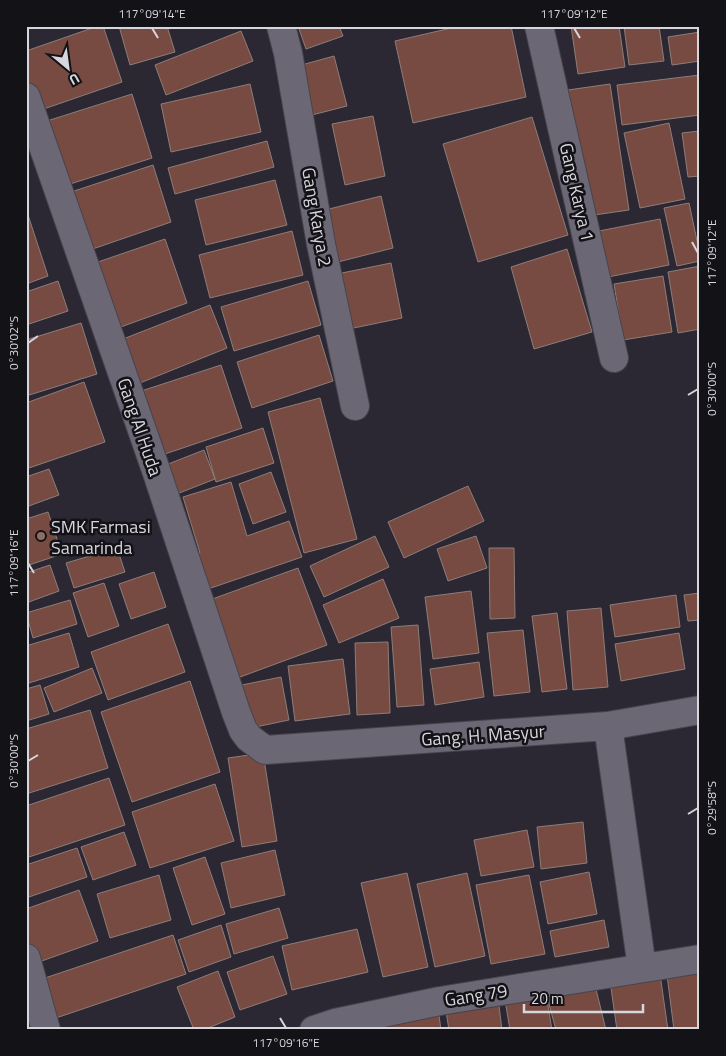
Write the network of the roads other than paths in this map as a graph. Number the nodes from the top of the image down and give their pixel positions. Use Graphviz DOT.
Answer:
graph roads {
  1 [pos="281,26"];
  2 [pos="539,26"];
  3 [pos="26,97"];
  4 [pos="614,358"];
  5 [pos="355,406"];
  6 [pos="700,710"];
  7 [pos="608,726"];
  8 [pos="264,750"];
  9 [pos="26,958"];
  10 [pos="700,959"];
  11 [pos="642,968"];
  12 [pos="46,1030"];
  13 [pos="314,1030"];
  1 -- 5 [label="street, Gang Karya 2"];
  2 -- 4 [label="street, Gang Karya 1"];
  3 -- 8 [label="street, Gang Al Huda"];
  6 -- 7 [label="street, Gang. H. Masyur"];
  7 -- 8 [label="street, Gang. H. Masyur"];
  7 -- 11 [label="street"];
  9 -- 12 [label="street"];
  10 -- 11 [label="street, Gang 79"];
  11 -- 13 [label="street, Gang 79"];
}
